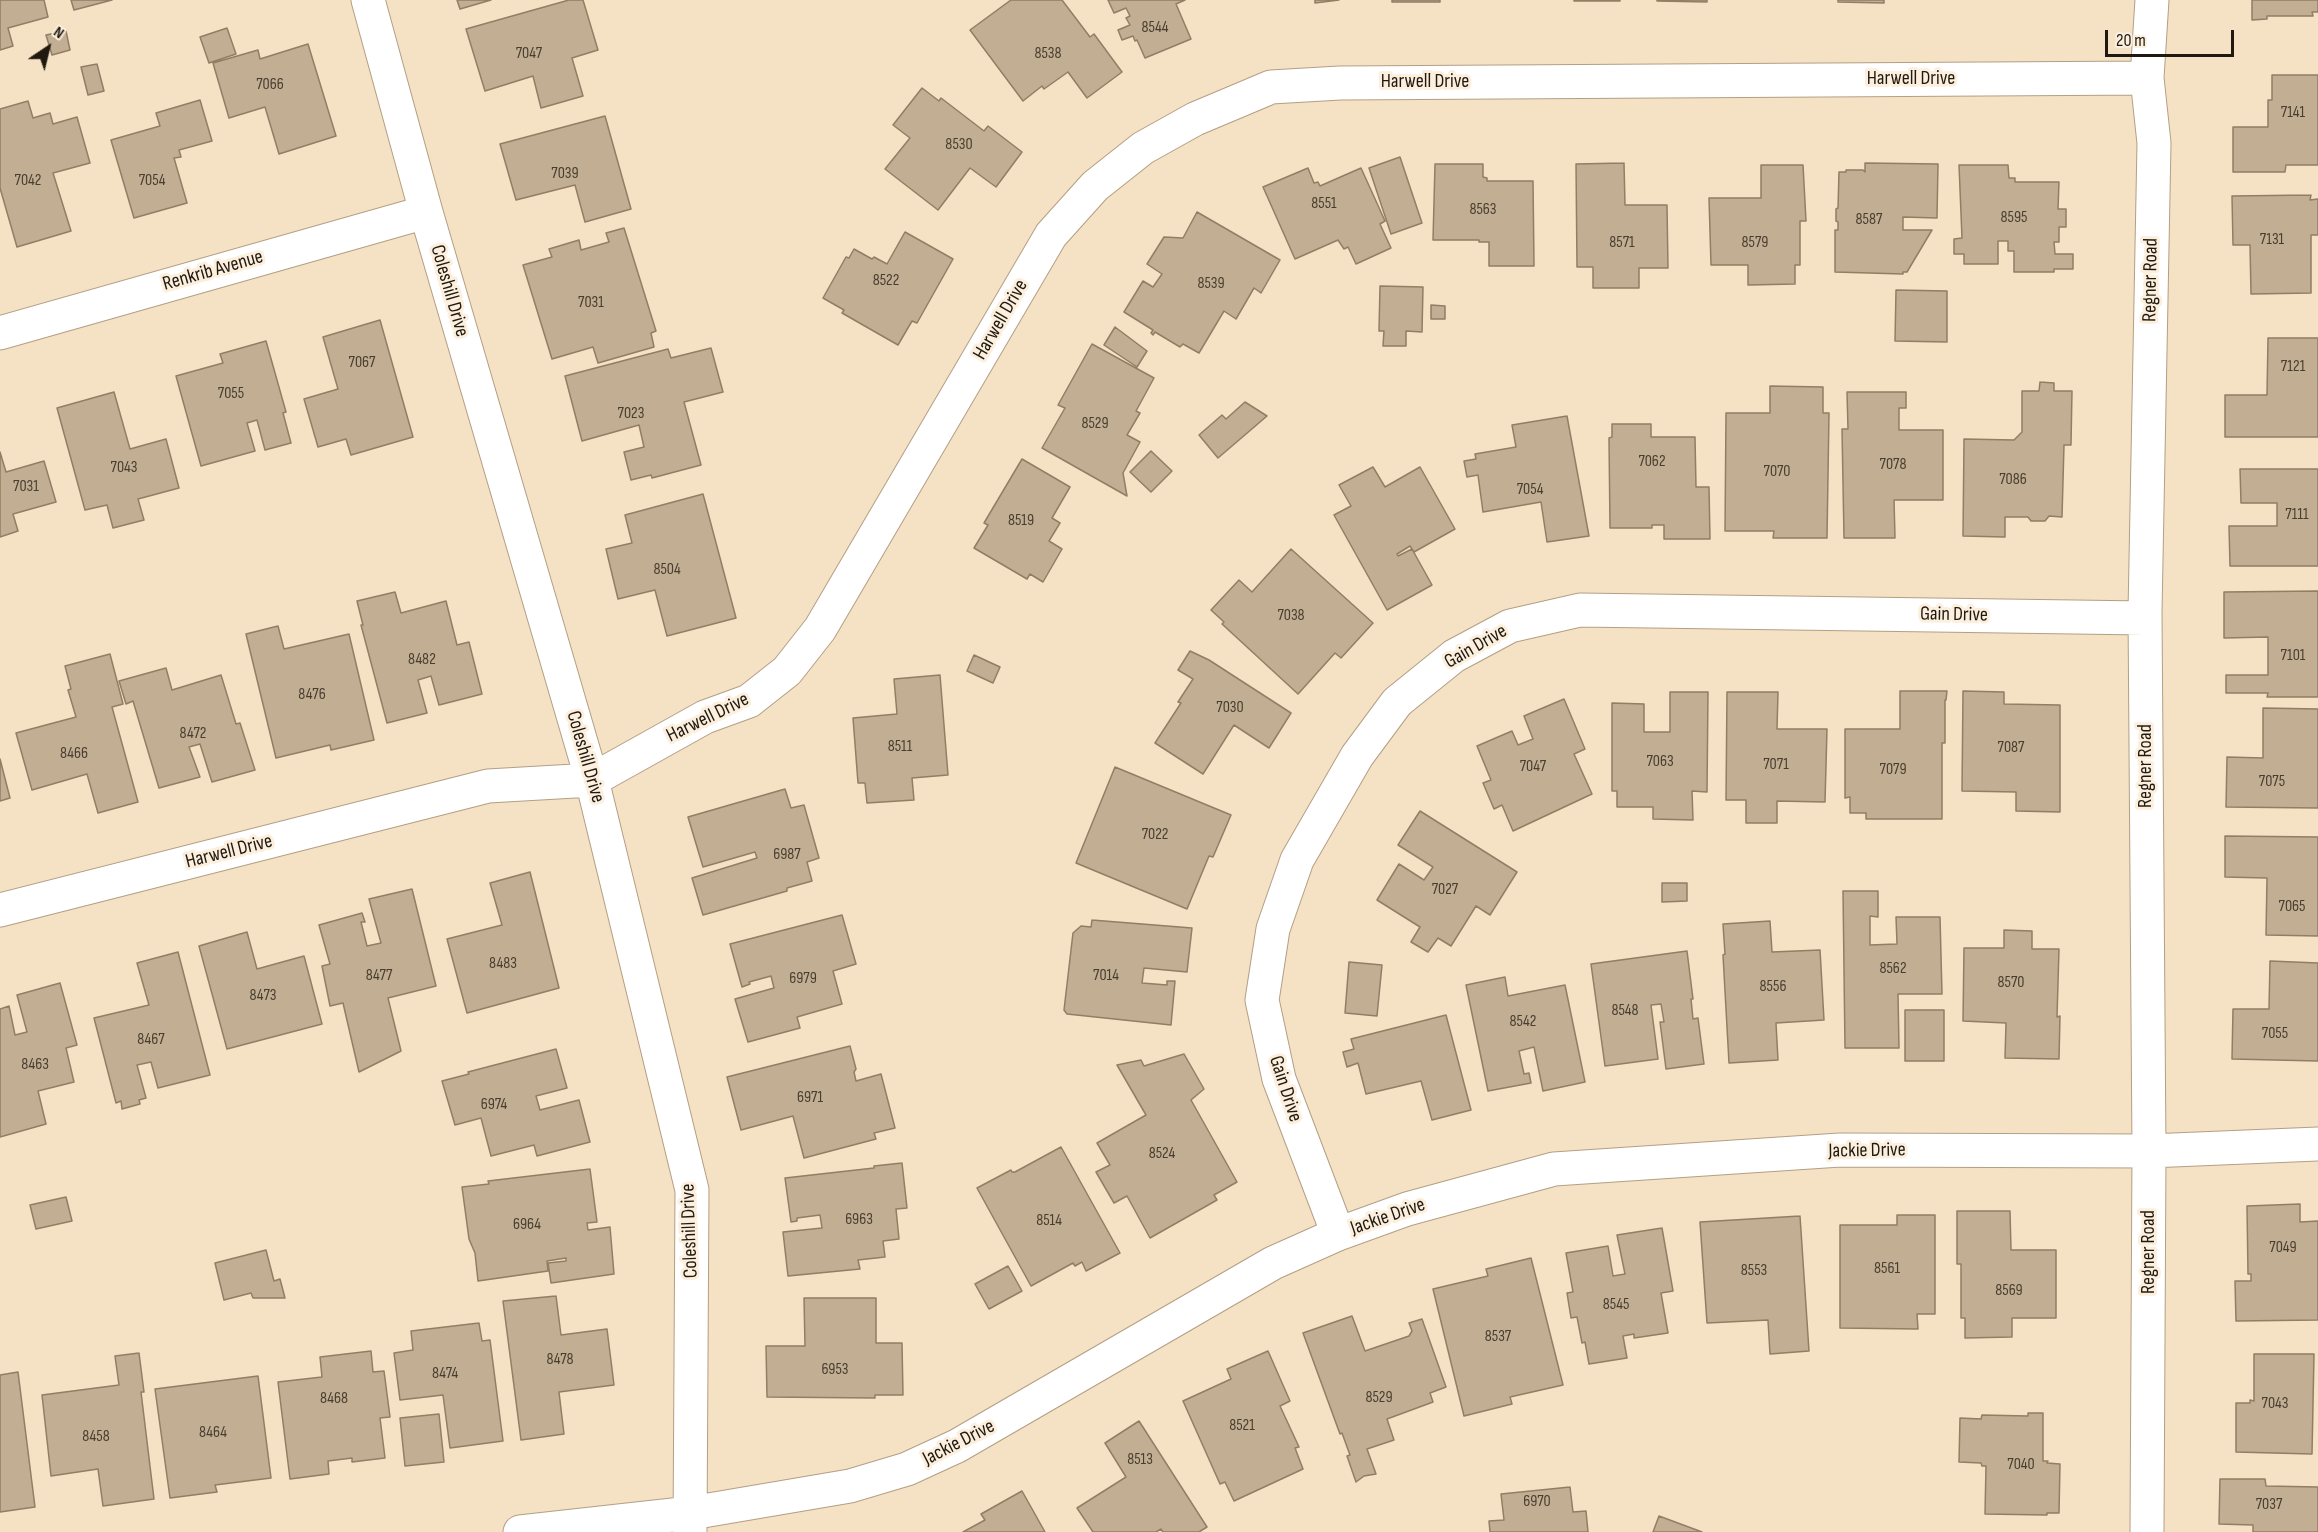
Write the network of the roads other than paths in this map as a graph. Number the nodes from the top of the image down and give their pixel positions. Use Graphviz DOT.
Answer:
graph roads {
  1 [pos="368,0"];
  2 [pos="2152,0"];
  3 [pos="2147,78"];
  4 [pos="426,212"];
  5 [pos="0,333"];
  6 [pos="2145,618"];
  7 [pos="592,780"];
  8 [pos="0,910"];
  9 [pos="2318,1144"];
  10 [pos="2149,1151"];
  11 [pos="1338,1234"];
  12 [pos="690,1522"];
  13 [pos="520,1532"];
  14 [pos="2147,1532"];
  1 -- 4 [label="street, Coleshill Drive"];
  2 -- 3 [label="street, Regner Road"];
  3 -- 6 [label="street, Regner Road"];
  3 -- 7 [label="street, Harwell Drive"];
  4 -- 5 [label="street, Renkrib Avenue"];
  4 -- 7 [label="street, Coleshill Drive"];
  6 -- 10 [label="street, Regner Road"];
  6 -- 11 [label="street, Gain Drive"];
  7 -- 8 [label="street, Harwell Drive"];
  7 -- 12 [label="street, Coleshill Drive"];
  9 -- 10 [label="street, Jackie Drive"];
  10 -- 11 [label="street, Jackie Drive"];
  10 -- 14 [label="street, Regner Road"];
  11 -- 12 [label="street, Jackie Drive"];
  12 -- 13 [label="street, Jackie Drive"];
}
